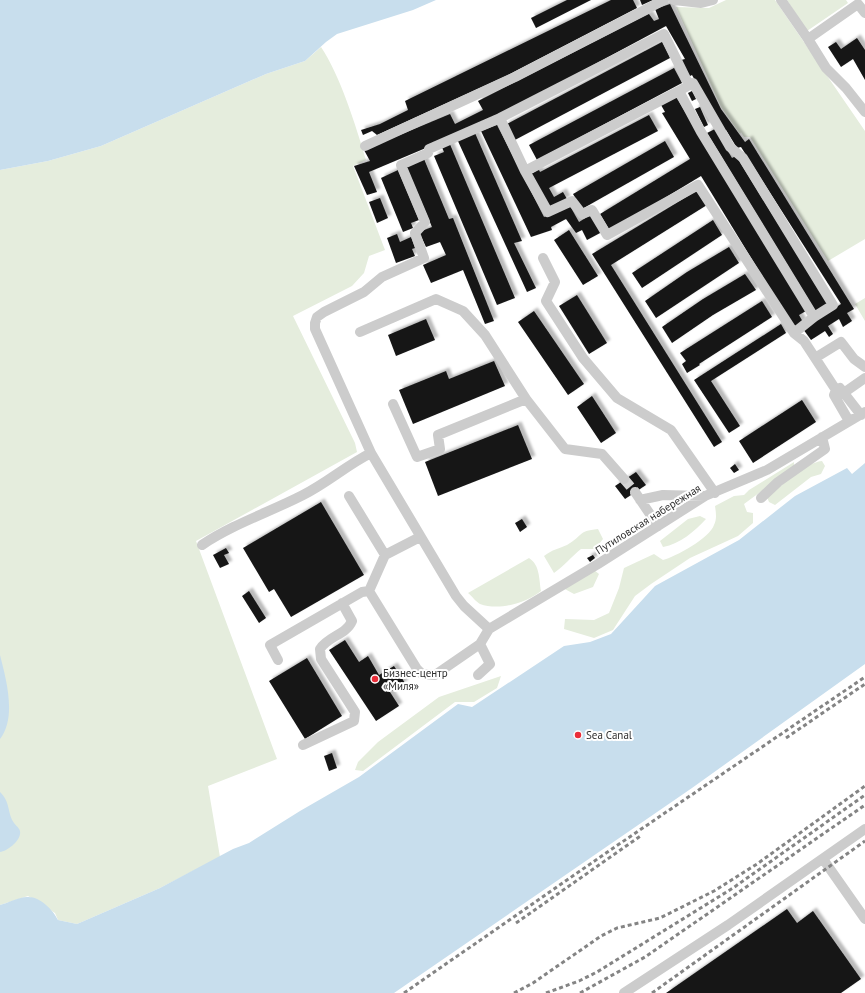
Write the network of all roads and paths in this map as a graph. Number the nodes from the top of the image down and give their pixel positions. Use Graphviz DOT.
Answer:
graph roads {
  1 [pos="664,0"];
  2 [pos="674,0"];
  3 [pos="713,0"];
  4 [pos="781,0"];
  5 [pos="857,2"];
  6 [pos="865,13"];
  7 [pos="808,39"];
  8 [pos="689,85"];
  9 [pos="679,91"];
  10 [pos="865,112"];
  11 [pos="500,118"];
  12 [pos="365,146"];
  13 [pos="525,171"];
  14 [pos="543,258"];
  15 [pos="814,317"];
  16 [pos="360,332"];
  17 [pos="794,333"];
  18 [pos="815,358"];
  19 [pos="865,367"];
  20 [pos="865,378"];
  21 [pos="840,391"];
  22 [pos="526,399"];
  23 [pos="393,404"];
  24 [pos="863,413"];
  25 [pos="850,421"];
  26 [pos="822,437"];
  27 [pos="371,453"];
  28 [pos="624,479"];
  29 [pos="710,495"];
  30 [pos="349,496"];
  31 [pos="761,498"];
  32 [pos="658,526"];
  33 [pos="420,538"];
  34 [pos="202,546"];
  35 [pos="385,555"];
  36 [pos="369,590"];
  37 [pos="342,603"];
  38 [pos="489,629"];
  39 [pos="480,644"];
  40 [pos="278,660"];
  41 [pos="478,675"];
  42 [pos="303,745"];
  43 [pos="865,829"];
  44 [pos="823,859"];
  45 [pos="865,918"];
  46 [pos="624,993"];
  1 -- 12 [label="street"];
  2 -- 3 [label="street"];
  4 -- 7 [label="street"];
  5 -- 6 [label="street"];
  5 -- 7 [label="street"];
  7 -- 10 [label="street"];
  8 -- 9 [label="street"];
  8 -- 11 [label="street"];
  8 -- 15 [label="street"];
  9 -- 13 [label="street"];
  9 -- 15 [label="street"];
  11 -- 13 [label="street"];
  11 -- 27 [label="street"];
  13 -- 17 [label="street"];
  14 -- 29 [label="street"];
  15 -- 17 [label="street"];
  16 -- 22 [label="street"];
  17 -- 18 [label="street"];
  18 -- 19 [label="street"];
  18 -- 21 [label="street"];
  20 -- 21 [label="street"];
  21 -- 24 [label="street"];
  21 -- 25 [label="street"];
  22 -- 23 [label="street"];
  22 -- 28 [label="street"];
  24 -- 25 [label="street, Путиловская набережная"];
  25 -- 26 [label="street, Путиловская набережная"];
  26 -- 29 [label="street, Путиловская набережная"];
  26 -- 31 [label="street"];
  27 -- 33 [label="street"];
  27 -- 34 [label="street"];
  29 -- 32 [label="street, Путиловская набережная"];
  29 -- 32 [label="street"];
  30 -- 35 [label="street"];
  32 -- 38 [label="street, Путиловская набережная"];
  33 -- 35 [label="street"];
  33 -- 38 [label="street"];
  35 -- 36 [label="street"];
  36 -- 37 [label="street"];
  36 -- 39 [label="street"];
  37 -- 40 [label="street"];
  37 -- 42 [label="street"];
  38 -- 39 [label="street"];
  39 -- 41 [label="street"];
  43 -- 44 [label="street"];
  44 -- 45 [label="street"];
  44 -- 46 [label="street"];
}
